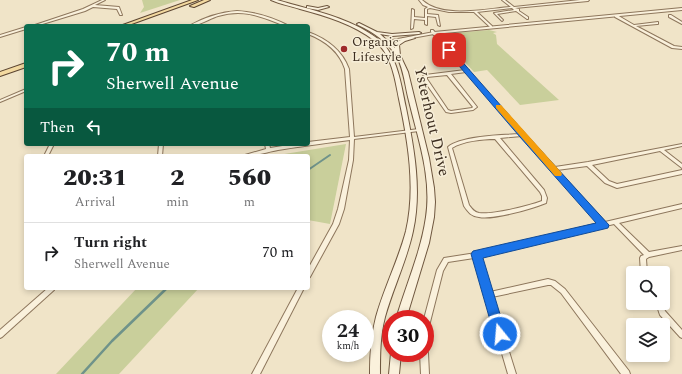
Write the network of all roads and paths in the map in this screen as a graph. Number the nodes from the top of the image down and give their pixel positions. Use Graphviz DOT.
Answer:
graph roads {
  1 [pos="104,0"];
  2 [pos="195,0"];
  3 [pos="273,0"];
  4 [pos="285,0"];
  5 [pos="420,0"];
  6 [pos="503,0"];
  7 [pos="544,0"];
  8 [pos="588,0"];
  9 [pos="207,1"];
  10 [pos="549,3"];
  11 [pos="93,6"];
  12 [pos="308,7"];
  13 [pos="430,7"];
  14 [pos="513,7"];
  15 [pos="682,9"];
  16 [pos="413,10"];
  17 [pos="518,10"];
  18 [pos="437,11"];
  19 [pos="475,12"];
  20 [pos="122,14"];
  21 [pos="332,15"];
  22 [pos="437,16"];
  23 [pos="616,16"];
  24 [pos="670,16"];
  25 [pos="426,17"];
  26 [pos="413,18"];
  27 [pos="527,18"];
  28 [pos="502,20"];
  29 [pos="657,23"];
  30 [pos="682,23"];
  31 [pos="39,24"];
  32 [pos="128,24"];
  33 [pos="141,24"];
  34 [pos="195,24"];
  35 [pos="282,24"];
  36 [pos="426,24"];
  37 [pos="439,25"];
  38 [pos="634,25"];
  39 [pos="364,27"];
  40 [pos="492,27"];
  41 [pos="412,28"];
  42 [pos="24,29"];
  43 [pos="433,32"];
  44 [pos="310,34"];
  45 [pos="420,34"];
  46 [pos="0,36"];
  47 [pos="382,41"];
  48 [pos="682,48"];
  49 [pos="398,56"];
  50 [pos="24,61"];
  51 [pos="24,66"];
  52 [pos="0,69"];
  53 [pos="468,71"];
  54 [pos="448,73"];
  55 [pos="0,74"];
  56 [pos="24,91"];
  57 [pos="0,102"];
  58 [pos="419,130"];
  59 [pos="408,132"];
  60 [pos="523,135"];
  61 [pos="497,138"];
  62 [pos="352,139"];
  63 [pos="310,144"];
  64 [pos="682,145"];
  65 [pos="267,146"];
  66 [pos="299,146"];
  67 [pos="660,149"];
  68 [pos="268,150"];
  69 [pos="254,154"];
  70 [pos="588,164"];
  71 [pos="682,166"];
  72 [pos="553,169"];
  73 [pos="682,172"];
  74 [pos="682,206"];
  75 [pos="615,222"];
  76 [pos="604,225"];
  77 [pos="682,248"];
  78 [pos="476,254"];
  79 [pos="648,255"];
  80 [pos="644,266"];
  81 [pos="310,271"];
  82 [pos="50,290"];
  83 [pos="300,290"];
  84 [pos="488,295"];
  85 [pos="404,310"];
  86 [pos="430,310"];
  87 [pos="661,310"];
  88 [pos="0,335"];
  89 [pos="682,335"];
  90 [pos="395,362"];
  91 [pos="424,362"];
  92 [pos="256,374"];
  93 [pos="375,374"];
  94 [pos="394,374"];
  95 [pos="425,374"];
  96 [pos="512,374"];
  97 [pos="626,374"];
  1 -- 11 [label="street"];
  2 -- 32 [label="main road"];
  3 -- 47 [label="main road, Ysterhout Drive"];
  4 -- 12 [label="main road, Ysterhout Drive"];
  5 -- 13 [label="street"];
  6 -- 14 [label="street"];
  7 -- 10 [label="street"];
  8 -- 10 [label="street"];
  9 -- 33 [label="main road"];
  10 -- 14 [label="street"];
  11 -- 20 [label="street"];
  11 -- 31 [label="street"];
  12 -- 21 [label="main road, Ysterhout Drive"];
  12 -- 21 [label="main road"];
  13 -- 19 [label="street"];
  13 -- 25 [label="street"];
  14 -- 17 [label="street"];
  14 -- 19 [label="street"];
  15 -- 23 [label="street"];
  16 -- 26 [label="street"];
  17 -- 27 [label="street"];
  17 -- 28 [label="street"];
  18 -- 22 [label="street"];
  19 -- 40 [label="street"];
  21 -- 39 [label="main road, Ysterhout Drive"];
  22 -- 25 [label="street"];
  22 -- 37 [label="street"];
  23 -- 38 [label="street"];
  23 -- 40 [label="street"];
  24 -- 30 [label="street"];
  25 -- 26 [label="street"];
  25 -- 36 [label="street"];
  26 -- 41 [label="street"];
  29 -- 38 [label="street"];
  34 -- 35 [label="street"];
  38 -- 48 [label="street"];
  39 -- 45 [label="main road"];
  39 -- 47 [label="main road, Ysterhout Drive"];
  40 -- 43 [label="street"];
  42 -- 46 [label="street"];
  43 -- 45 [label="street"];
  43 -- 53 [label="street"];
  44 -- 62 [label="street"];
  45 -- 47 [label="street"];
  45 -- 49 [label="main road"];
  47 -- 49 [label="main road, Ysterhout Drive"];
  47 -- 59 [label="main road, Ysterhout Drive"];
  49 -- 58 [label="main road, Ysterhout Drive"];
  50 -- 52 [label="main road"];
  51 -- 55 [label="main road"];
  53 -- 54 [label="street"];
  53 -- 60 [label="street"];
  54 -- 54 [label="street"];
  56 -- 57 [label="street"];
  58 -- 59 [label="street"];
  58 -- 85 [label="main road, Ysterhout Drive"];
  59 -- 62 [label="street"];
  59 -- 93 [label="main road, Ysterhout Drive"];
  60 -- 61 [label="street"];
  60 -- 72 [label="street"];
  61 -- 61 [label="street"];
  62 -- 63 [label="street"];
  62 -- 81 [label="street"];
  64 -- 67 [label="street"];
  65 -- 68 [label="street"];
  66 -- 68 [label="street"];
  67 -- 70 [label="street"];
  67 -- 71 [label="street"];
  68 -- 69 [label="street"];
  70 -- 72 [label="street"];
  70 -- 73 [label="street"];
  72 -- 76 [label="street"];
  74 -- 75 [label="street"];
  75 -- 76 [label="street"];
  75 -- 79 [label="street"];
  76 -- 78 [label="street"];
  77 -- 79 [label="street"];
  78 -- 84 [label="street"];
  78 -- 86 [label="street"];
  79 -- 80 [label="street"];
  82 -- 88 [label="street"];
  83 -- 92 [label="street"];
  84 -- 96 [label="street"];
  84 -- 97 [label="street"];
  87 -- 89 [label="street"];
  90 -- 94 [label="main road"];
  91 -- 95 [label="street"];
}
